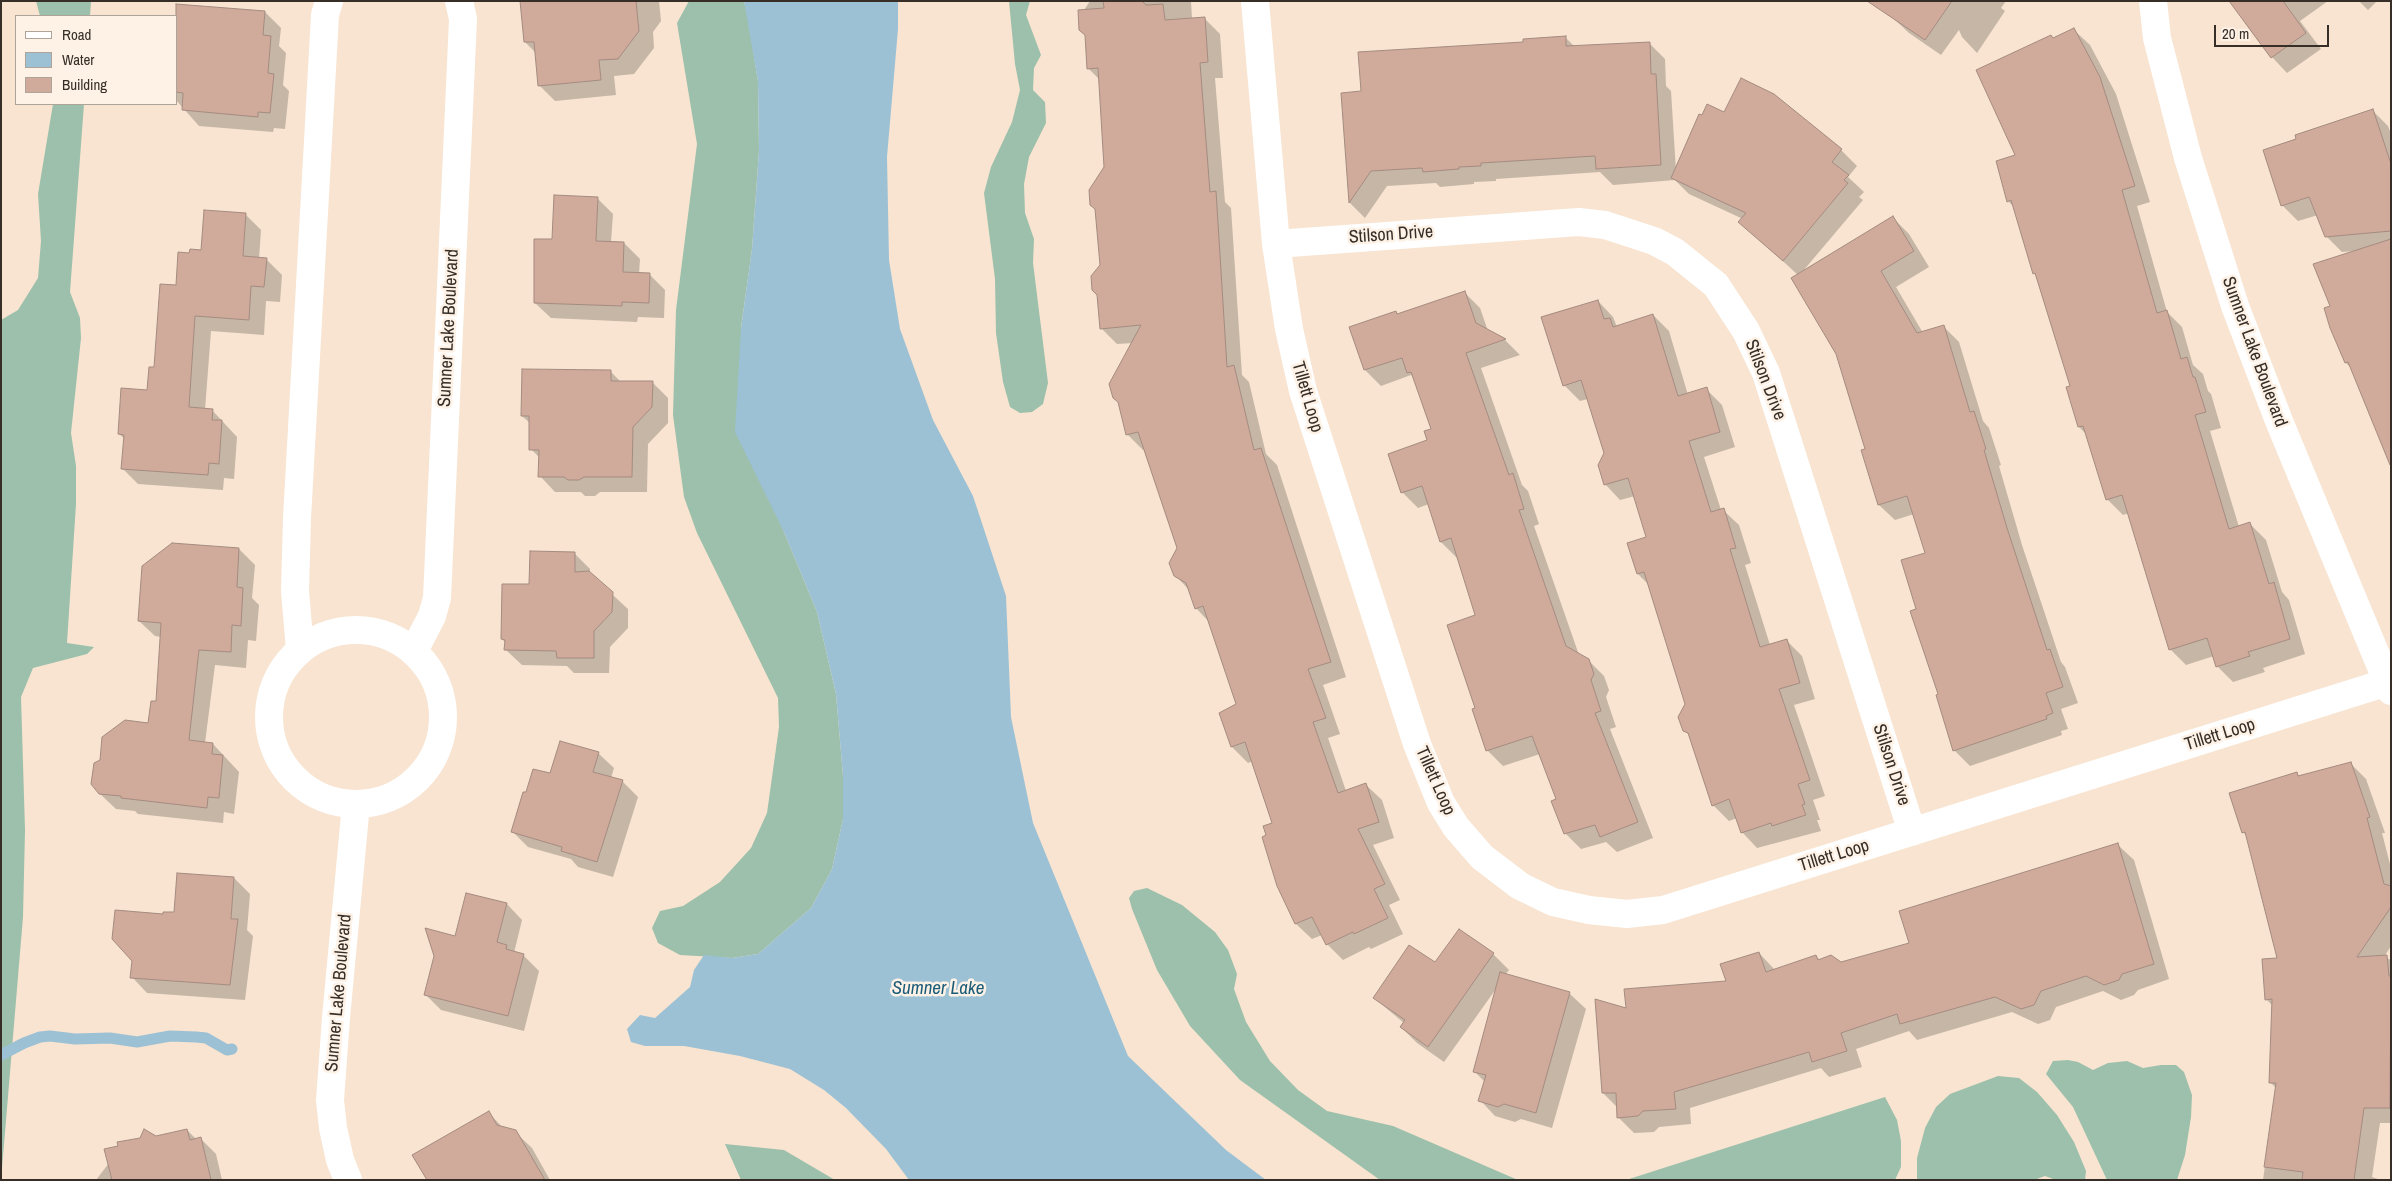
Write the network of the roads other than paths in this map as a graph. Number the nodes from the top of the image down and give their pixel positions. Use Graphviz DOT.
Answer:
graph roads {
  1 [pos="329,1"];
  2 [pos="459,1"];
  3 [pos="1255,1"];
  4 [pos="2153,1"];
  5 [pos="1276,244"];
  6 [pos="300,650"];
  7 [pos="414,651"];
  8 [pos="2390,685"];
  9 [pos="356,804"];
  10 [pos="1912,832"];
  11 [pos="348,1180"];
  1 -- 6 [label="street"];
  2 -- 7 [label="street, Sumner Lake Boulevard"];
  3 -- 5 [label="street, Tillett Loop"];
  4 -- 8 [label="street, Sumner Lake Boulevard"];
  5 -- 10 [label="street, Stilson Drive"];
  5 -- 10 [label="street, Tillett Loop"];
  6 -- 7 [label="street"];
  6 -- 9 [label="street"];
  7 -- 9 [label="street"];
  8 -- 10 [label="street, Tillett Loop"];
  9 -- 11 [label="street, Sumner Lake Boulevard"];
}
